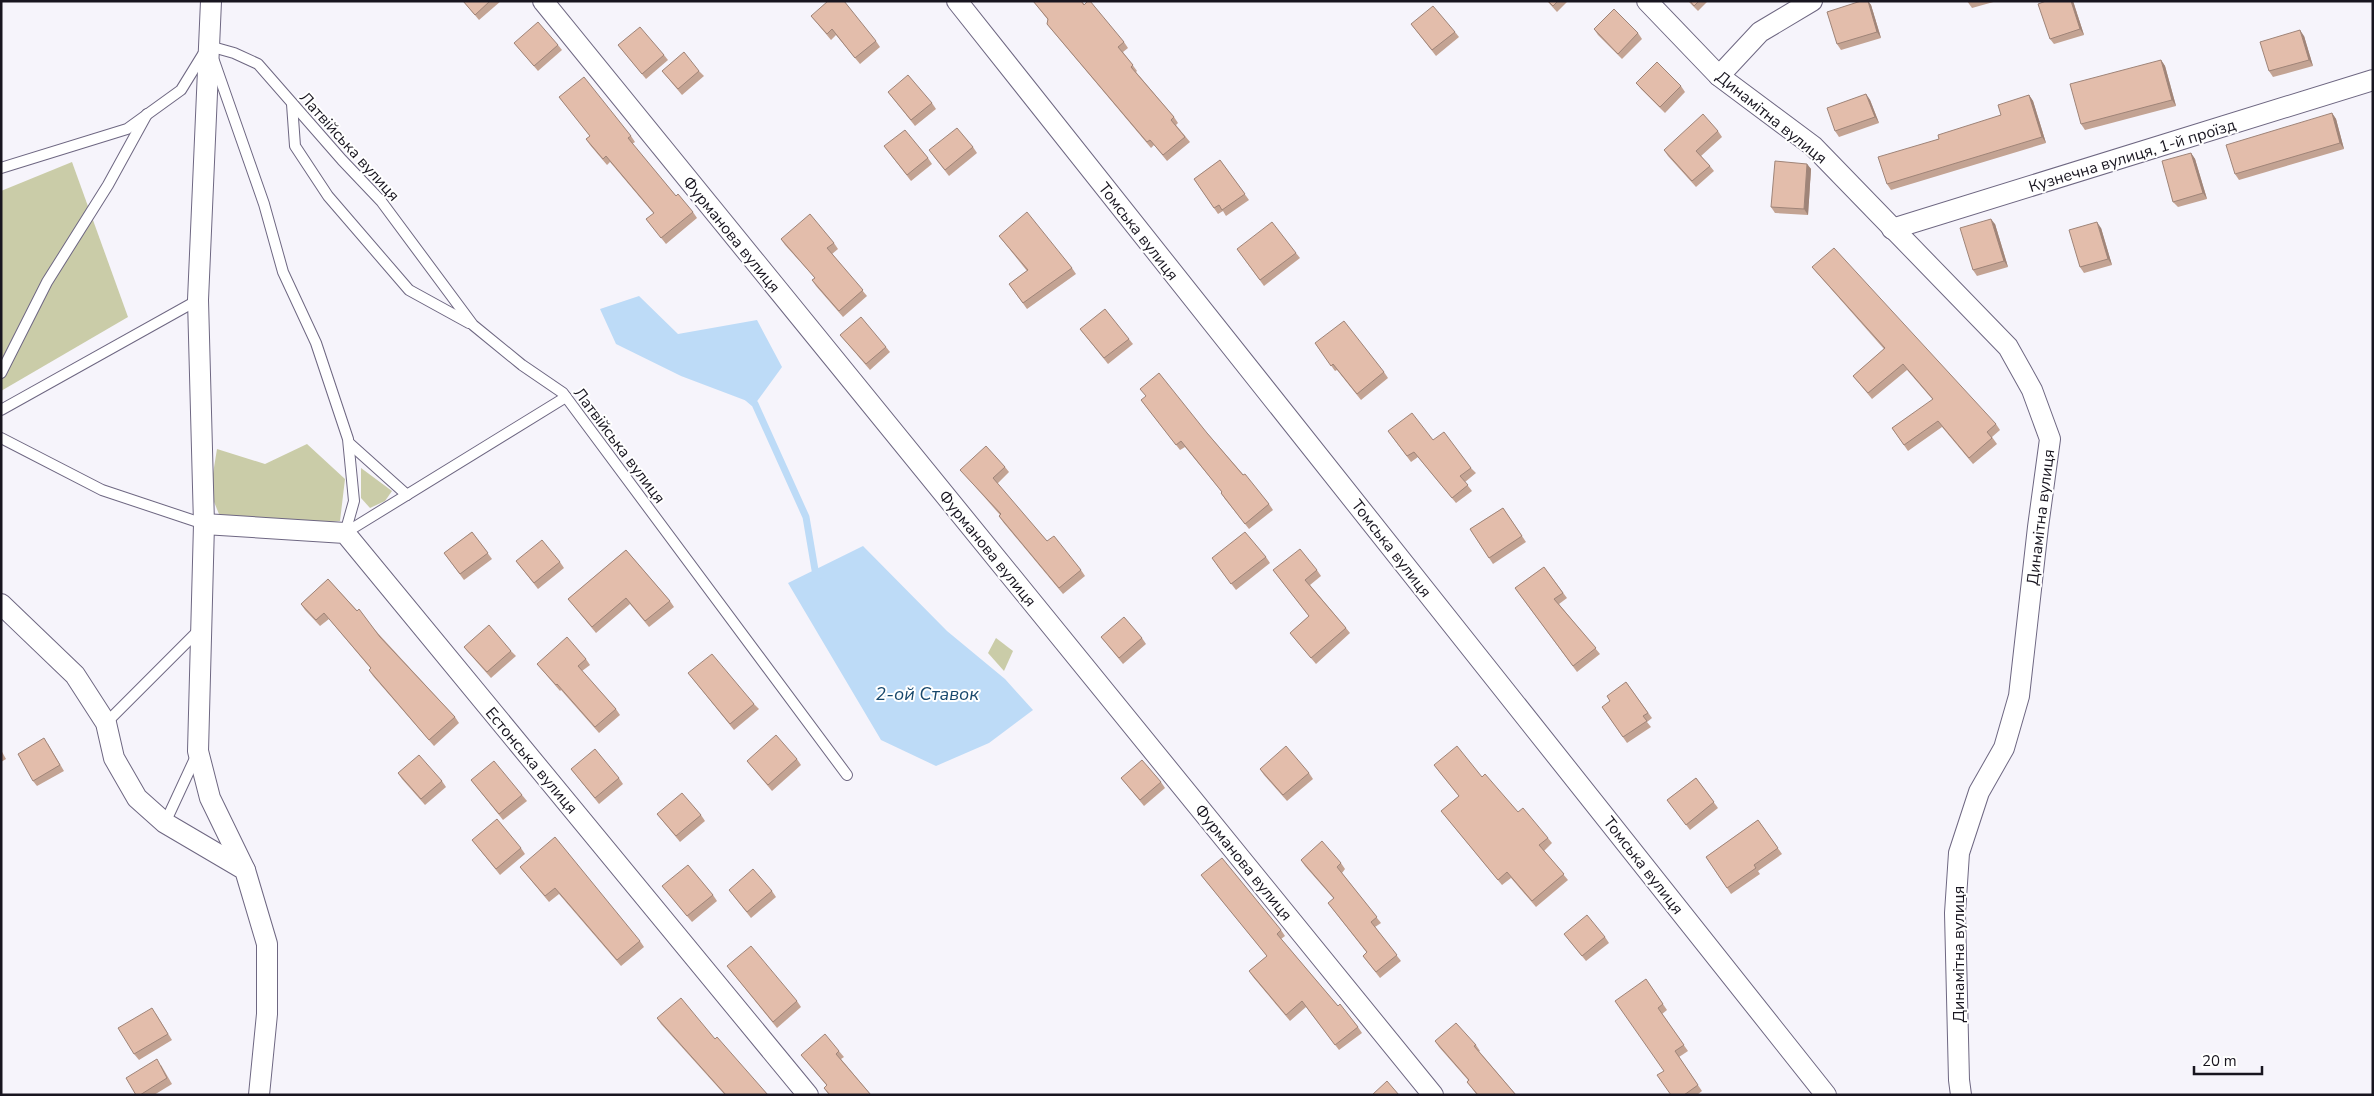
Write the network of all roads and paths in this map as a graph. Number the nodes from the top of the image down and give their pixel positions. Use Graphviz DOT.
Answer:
graph roads {
  1 [pos="211,1"];
  2 [pos="543,1"];
  3 [pos="957,1"];
  4 [pos="1647,1"];
  5 [pos="1812,1"];
  6 [pos="208,46"];
  7 [pos="1719,76"];
  8 [pos="2373,80"];
  9 [pos="292,104"];
  10 [pos="147,114"];
  11 [pos="1,168"];
  12 [pos="1892,229"];
  13 [pos="198,300"];
  14 [pos="473,325"];
  15 [pos="1,373"];
  16 [pos="566,397"];
  17 [pos="1,410"];
  18 [pos="1,438"];
  19 [pos="349,444"];
  20 [pos="407,494"];
  21 [pos="204,524"];
  22 [pos="345,533"];
  23 [pos="1,604"];
  24 [pos="202,628"];
  25 [pos="106,723"];
  26 [pos="198,752"];
  27 [pos="847,776"];
  28 [pos="164,823"];
  29 [pos="244,870"];
  30 [pos="259,1095"];
  31 [pos="808,1095"];
  32 [pos="1433,1095"];
  33 [pos="1826,1095"];
  34 [pos="1961,1095"];
  1 -- 6 [label="street"];
  2 -- 32 [label="street, Фурманова вулиця"];
  3 -- 33 [label="street, Томська вулиця"];
  4 -- 7 [label="street, Динамітна вулиця"];
  5 -- 7 [label="street"];
  6 -- 9 [label="lane, Латвiйська вулиця"];
  6 -- 10 [label="lane"];
  6 -- 13 [label="street"];
  6 -- 19 [label="lane"];
  7 -- 12 [label="street, Динамітна вулиця"];
  8 -- 12 [label="street, Кузнечна вулиця, 1-й проїзд"];
  9 -- 14 [label="lane, Латвiйська вулиця"];
  9 -- 14 [label="lane"];
  10 -- 11 [label="lane"];
  10 -- 15 [label="lane"];
  12 -- 34 [label="street, Динамітна вулиця"];
  13 -- 17 [label="lane"];
  13 -- 21 [label="street"];
  14 -- 16 [label="lane, Латвiйська вулиця"];
  16 -- 20 [label="lane"];
  16 -- 27 [label="lane, Латвiйська вулиця"];
  18 -- 21 [label="lane"];
  19 -- 20 [label="lane"];
  19 -- 22 [label="lane"];
  20 -- 22 [label="lane"];
  21 -- 22 [label="street"];
  21 -- 24 [label="street"];
  22 -- 31 [label="street, Естонська вулиця"];
  23 -- 25 [label="street"];
  24 -- 25 [label="lane"];
  24 -- 26 [label="street"];
  25 -- 28 [label="street"];
  26 -- 28 [label="lane"];
  26 -- 29 [label="street"];
  28 -- 29 [label="street"];
  29 -- 30 [label="street"];
}
